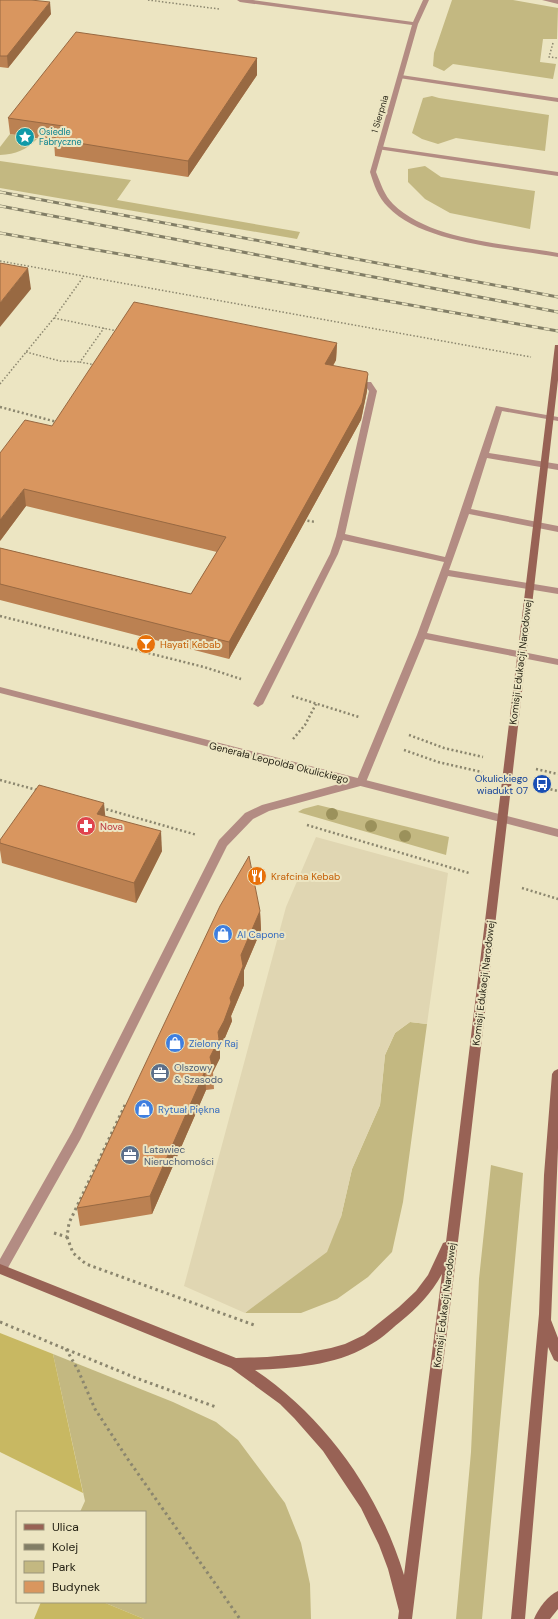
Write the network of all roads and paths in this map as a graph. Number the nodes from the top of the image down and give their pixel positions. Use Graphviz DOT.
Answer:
graph roads {
  1 [pos="240,0"];
  2 [pos="426,0"];
  3 [pos="545,0"];
  4 [pos="558,2"];
  5 [pos="415,24"];
  6 [pos="553,43"];
  7 [pos="558,58"];
  8 [pos="401,76"];
  9 [pos="558,100"];
  10 [pos="379,148"];
  11 [pos="558,174"];
  12 [pos="558,255"];
  13 [pos="0,261"];
  14 [pos="84,276"];
  15 [pos="54,318"];
  16 [pos="104,328"];
  17 [pos="119,332"];
  18 [pos="558,348"];
  19 [pos="26,352"];
  20 [pos="535,358"];
  21 [pos="80,362"];
  22 [pos="100,366"];
  23 [pos="0,384"];
  24 [pos="368,384"];
  25 [pos="0,407"];
  26 [pos="62,417"];
  27 [pos="558,419"];
  28 [pos="58,422"];
  29 [pos="53,429"];
  30 [pos="485,455"];
  31 [pos="558,467"];
  32 [pos="466,511"];
  33 [pos="297,518"];
  34 [pos="558,529"];
  35 [pos="341,532"];
  36 [pos="448,560"];
  37 [pos="444,572"];
  38 [pos="558,592"];
  39 [pos="0,616"];
  40 [pos="422,635"];
  41 [pos="558,662"];
  42 [pos="249,682"];
  43 [pos="0,690"];
  44 [pos="286,694"];
  45 [pos="258,704"];
  46 [pos="316,704"];
  47 [pos="305,725"];
  48 [pos="386,726"];
  49 [pos="379,740"];
  50 [pos="490,759"];
  51 [pos="535,769"];
  52 [pos="483,773"];
  53 [pos="558,774"];
  54 [pos="0,780"];
  55 [pos="361,782"];
  56 [pos="528,783"];
  57 [pos="38,790"];
  58 [pos="558,791"];
  59 [pos="98,808"];
  60 [pos="300,823"];
  61 [pos="558,833"];
  62 [pos="194,842"];
  63 [pos="474,874"];
  64 [pos="520,888"];
  65 [pos="558,899"];
  66 [pos="558,1074"];
  67 [pos="453,1232"];
  68 [pos="67,1237"];
  69 [pos="1,1268"];
  70 [pos="545,1314"];
  71 [pos="0,1322"];
  72 [pos="254,1325"];
  73 [pos="66,1349"];
  74 [pos="558,1356"];
  75 [pos="236,1364"];
  76 [pos="216,1407"];
  77 [pos="558,1598"];
  78 [pos="406,1615"];
  79 [pos="240,1619"];
  80 [pos="518,1619"];
  81 [pos="541,1619"];
  1 -- 5 [label="street"];
  2 -- 5 [label="street, 1 Sierpnia"];
  3 -- 4 [label="street"];
  5 -- 8 [label="street, 1 Sierpnia"];
  6 -- 7 [label="path"];
  8 -- 9 [label="street"];
  8 -- 10 [label="street, 1 Sierpnia"];
  10 -- 11 [label="street"];
  10 -- 12 [label="street, 1 Sierpnia"];
  13 -- 14 [label="path"];
  14 -- 15 [label="path"];
  14 -- 20 [label="path"];
  15 -- 16 [label="path"];
  15 -- 19 [label="path"];
  16 -- 17 [label="path"];
  16 -- 21 [label="path"];
  18 -- 67 [label="main road, Komisji Edukacji Narodowej"];
  19 -- 21 [label="path"];
  19 -- 23 [label="path"];
  21 -- 22 [label="path"];
  24 -- 35 [label="street"];
  25 -- 28 [label="path"];
  26 -- 28 [label="path"];
  27 -- 30 [label="street"];
  28 -- 29 [label="path"];
  30 -- 31 [label="street"];
  30 -- 32 [label="street"];
  32 -- 34 [label="street"];
  32 -- 36 [label="street"];
  33 -- 35 [label="path"];
  35 -- 36 [label="street"];
  35 -- 45 [label="street"];
  36 -- 37 [label="street"];
  37 -- 38 [label="street"];
  37 -- 40 [label="street"];
  39 -- 42 [label="path"];
  40 -- 41 [label="street"];
  40 -- 48 [label="street"];
  43 -- 55 [label="street, Generała Leopolda Okulickiego"];
  44 -- 46 [label="path"];
  46 -- 47 [label="path"];
  46 -- 48 [label="path"];
  48 -- 49 [label="street"];
  48 -- 50 [label="path"];
  49 -- 52 [label="path"];
  49 -- 55 [label="street"];
  51 -- 53 [label="path"];
  54 -- 57 [label="path"];
  55 -- 61 [label="street, Generała Leopolda Okulickiego"];
  55 -- 69 [label="street"];
  56 -- 58 [label="path"];
  59 -- 62 [label="path"];
  60 -- 63 [label="path"];
  64 -- 65 [label="path"];
  66 -- 70 [label="main road"];
  67 -- 75 [label="main road"];
  67 -- 78 [label="main road, Komisji Edukacji Narodowej"];
  68 -- 72 [label="path"];
  69 -- 75 [label="main road"];
  70 -- 74 [label="main road"];
  70 -- 80 [label="main road"];
  71 -- 73 [label="path"];
  73 -- 76 [label="path"];
  73 -- 79 [label="path"];
  75 -- 78 [label="main road"];
  77 -- 81 [label="main road"];
}
